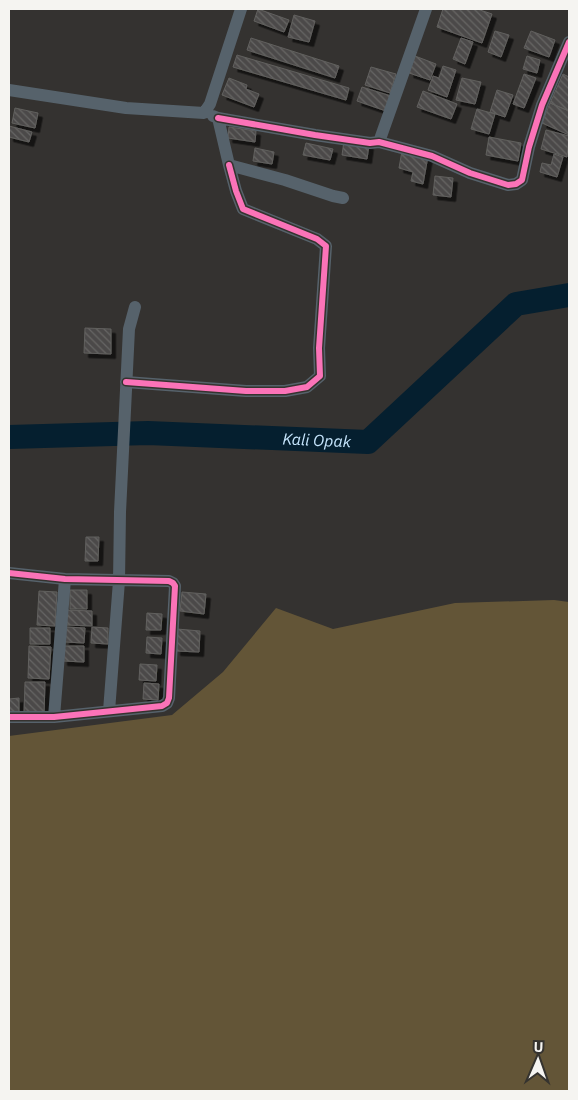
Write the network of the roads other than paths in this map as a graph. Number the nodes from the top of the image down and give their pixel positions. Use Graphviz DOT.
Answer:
graph roads {
  1 [pos="241,9"];
  2 [pos="426,9"];
  3 [pos="569,42"];
  4 [pos="9,90"];
  5 [pos="204,113"];
  6 [pos="218,118"];
  7 [pos="379,142"];
  8 [pos="230,165"];
  9 [pos="343,198"];
  10 [pos="135,307"];
  11 [pos="126,382"];
  12 [pos="9,573"];
  13 [pos="65,579"];
  14 [pos="119,581"];
  15 [pos="109,711"];
  16 [pos="9,717"];
  17 [pos="54,717"];
  1 -- 5 [label="street"];
  2 -- 7 [label="street"];
  3 -- 7 [label="street"];
  4 -- 5 [label="street"];
  5 -- 6 [label="street"];
  6 -- 7 [label="street"];
  6 -- 8 [label="street"];
  8 -- 9 [label="street"];
  8 -- 11 [label="street"];
  10 -- 11 [label="street"];
  11 -- 14 [label="street"];
  12 -- 13 [label="street"];
  13 -- 14 [label="street"];
  13 -- 17 [label="street"];
  14 -- 15 [label="street"];
  14 -- 15 [label="street"];
  15 -- 17 [label="street"];
  16 -- 17 [label="street"];
}
